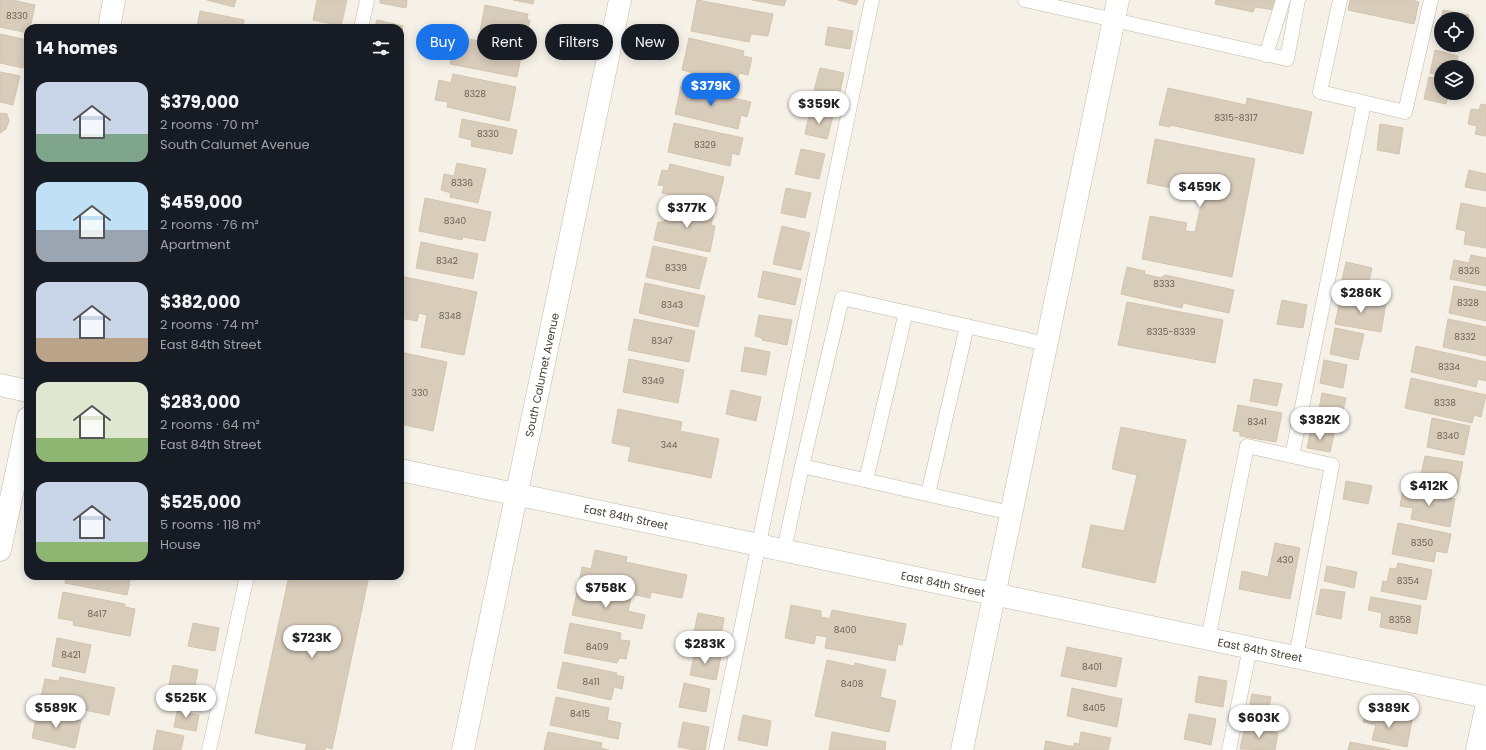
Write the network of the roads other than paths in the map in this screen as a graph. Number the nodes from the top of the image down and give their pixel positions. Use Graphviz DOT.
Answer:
graph roads {
  1 [pos="114,0"];
  2 [pos="367,0"];
  3 [pos="620,0"];
  4 [pos="872,0"];
  5 [pos="1025,0"];
  6 [pos="1118,0"];
  7 [pos="1283,0"];
  8 [pos="1298,0"];
  9 [pos="1340,0"];
  10 [pos="1431,0"];
  11 [pos="1113,21"];
  12 [pos="110,24"];
  13 [pos="362,24"];
  14 [pos="1266,55"];
  15 [pos="1364,103"];
  16 [pos="906,312"];
  17 [pos="967,326"];
  18 [pos="1046,344"];
  19 [pos="0,385"];
  20 [pos="24,390"];
  21 [pos="24,437"];
  22 [pos="1292,456"];
  23 [pos="802,466"];
  24 [pos="404,471"];
  25 [pos="866,480"];
  26 [pos="517,494"];
  27 [pos="928,494"];
  28 [pos="1011,513"];
  29 [pos="759,545"];
  30 [pos="0,550"];
  31 [pos="784,550"];
  32 [pos="246,580"];
  33 [pos="994,595"];
  34 [pos="1208,639"];
  35 [pos="1250,648"];
  36 [pos="1296,657"];
  37 [pos="1486,697"];
  38 [pos="1486,708"];
  39 [pos="209,750"];
  40 [pos="463,750"];
  41 [pos="716,750"];
  42 [pos="962,750"];
  43 [pos="1229,750"];
  44 [pos="1477,750"];
  1 -- 12 [label="street"];
  2 -- 13 [label="lane"];
  3 -- 26 [label="street, South Calumet Avenue"];
  4 -- 29 [label="lane"];
  5 -- 11 [label="lane"];
  6 -- 11 [label="street"];
  7 -- 14 [label="lane"];
  8 -- 14 [label="lane"];
  9 -- 15 [label="lane"];
  10 -- 15 [label="lane"];
  11 -- 14 [label="lane"];
  11 -- 18 [label="street"];
  15 -- 22 [label="lane"];
  16 -- 17 [label="lane"];
  16 -- 23 [label="lane"];
  16 -- 25 [label="lane"];
  17 -- 18 [label="lane"];
  17 -- 27 [label="lane"];
  18 -- 28 [label="street"];
  19 -- 20 [label="street"];
  21 -- 30 [label="street"];
  22 -- 34 [label="lane"];
  22 -- 36 [label="lane"];
  23 -- 25 [label="lane"];
  23 -- 31 [label="lane"];
  24 -- 26 [label="street, East 84th Street"];
  25 -- 27 [label="lane"];
  26 -- 29 [label="street, East 84th Street"];
  26 -- 40 [label="street, South Calumet Avenue"];
  27 -- 28 [label="lane"];
  28 -- 33 [label="street"];
  29 -- 31 [label="street, East 84th Street"];
  29 -- 41 [label="lane"];
  31 -- 33 [label="street, East 84th Street"];
  32 -- 39 [label="lane"];
  33 -- 34 [label="street, East 84th Street"];
  33 -- 42 [label="street"];
  34 -- 35 [label="street, East 84th Street"];
  35 -- 36 [label="street, East 84th Street"];
  35 -- 43 [label="lane"];
  36 -- 37 [label="street, East 84th Street"];
  38 -- 44 [label="street"];
}
